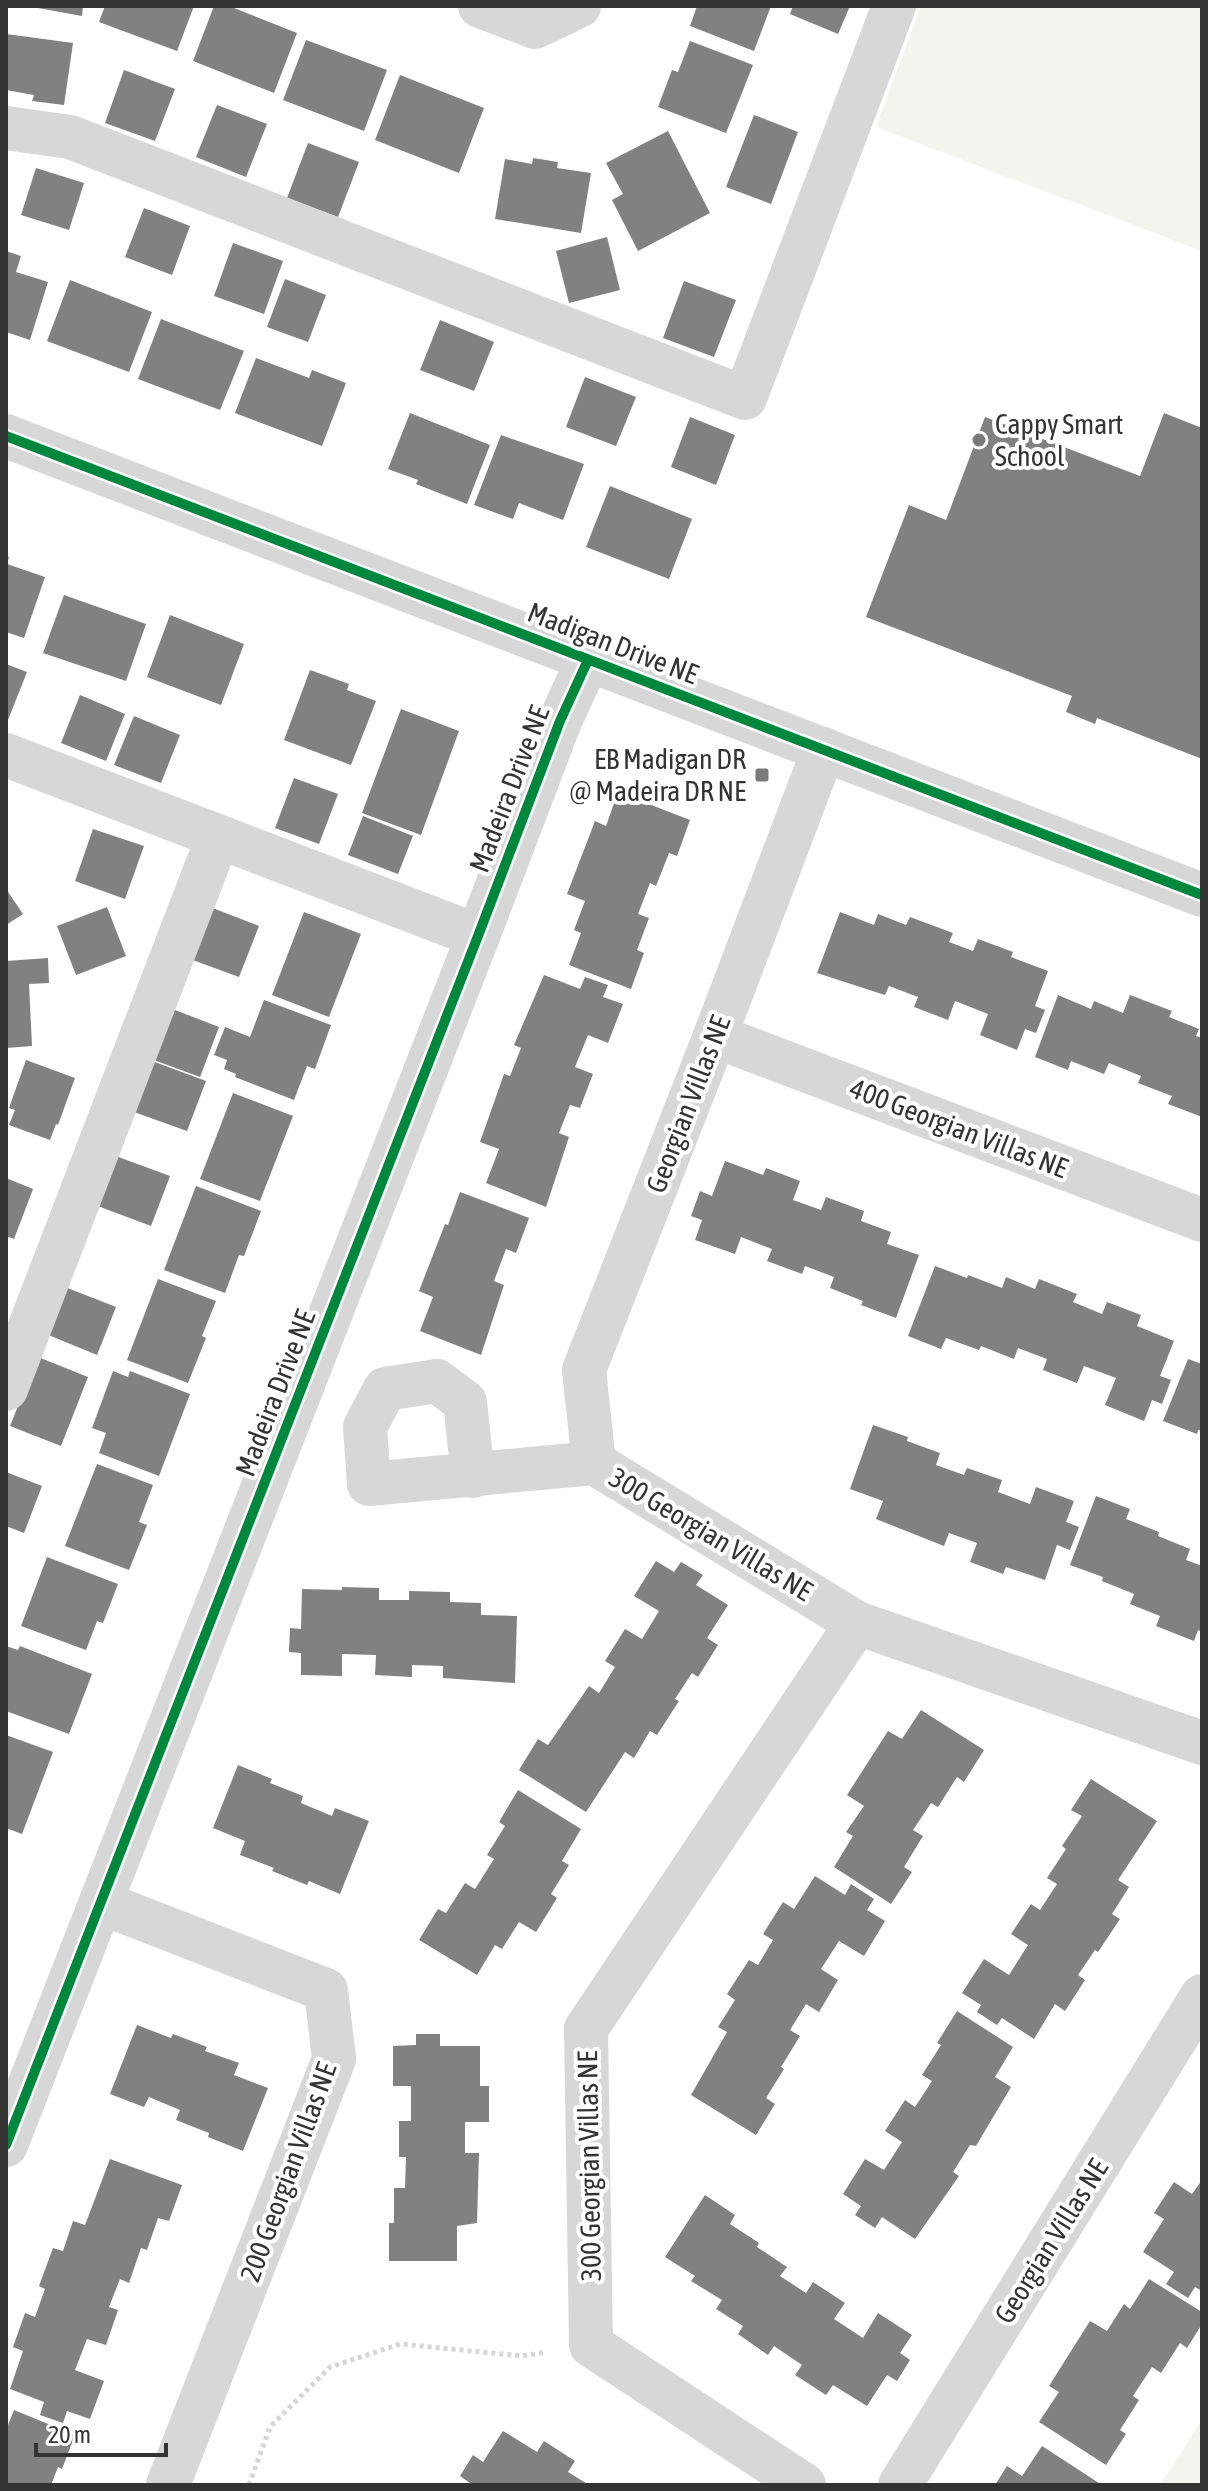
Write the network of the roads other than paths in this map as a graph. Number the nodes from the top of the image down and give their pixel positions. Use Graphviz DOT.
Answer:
graph roads {
  1 [pos="480,6"];
  2 [pos="579,6"];
  3 [pos="894,6"];
  4 [pos="6,128"];
  5 [pos="6,436"];
  6 [pos="588,660"];
  7 [pos="824,749"];
  8 [pos="6,755"];
  9 [pos="218,837"];
  10 [pos="1202,895"];
  11 [pos="478,936"];
  12 [pos="715,1036"];
  13 [pos="1202,1220"];
  14 [pos="6,1389"];
  15 [pos="594,1463"];
  16 [pos="473,1476"];
  17 [pos="857,1623"];
  18 [pos="1202,1743"];
  19 [pos="102,1903"];
  20 [pos="1202,1996"];
  21 [pos="6,2145"];
  22 [pos="168,2485"];
  23 [pos="804,2485"];
  24 [pos="900,2485"];
  1 -- 2 [label="street"];
  3 -- 4 [label="street"];
  5 -- 6 [label="street, Madigan Drive NE"];
  6 -- 7 [label="street, Madigan Drive NE"];
  6 -- 11 [label="street, Madeira Drive NE"];
  7 -- 10 [label="street, Madigan Drive NE"];
  7 -- 12 [label="street, Georgian Villas NE"];
  8 -- 9 [label="street"];
  9 -- 11 [label="street"];
  9 -- 14 [label="street"];
  11 -- 19 [label="street, Madeira Drive NE"];
  12 -- 13 [label="street, 400 Georgian Villas NE"];
  12 -- 15 [label="street, Georgian Villas NE"];
  15 -- 16 [label="street, 300 Georgian Villas NE"];
  15 -- 17 [label="street, 300 Georgian Villas NE"];
  16 -- 16 [label="street, 300 Georgian Villas NE"];
  17 -- 18 [label="street, 300 Georgian Villas NE"];
  17 -- 23 [label="street, 300 Georgian Villas NE"];
  19 -- 21 [label="street, Madeira Drive NE"];
  19 -- 22 [label="street, 200 Georgian Villas NE"];
  20 -- 24 [label="street, Georgian Villas NE"];
}
